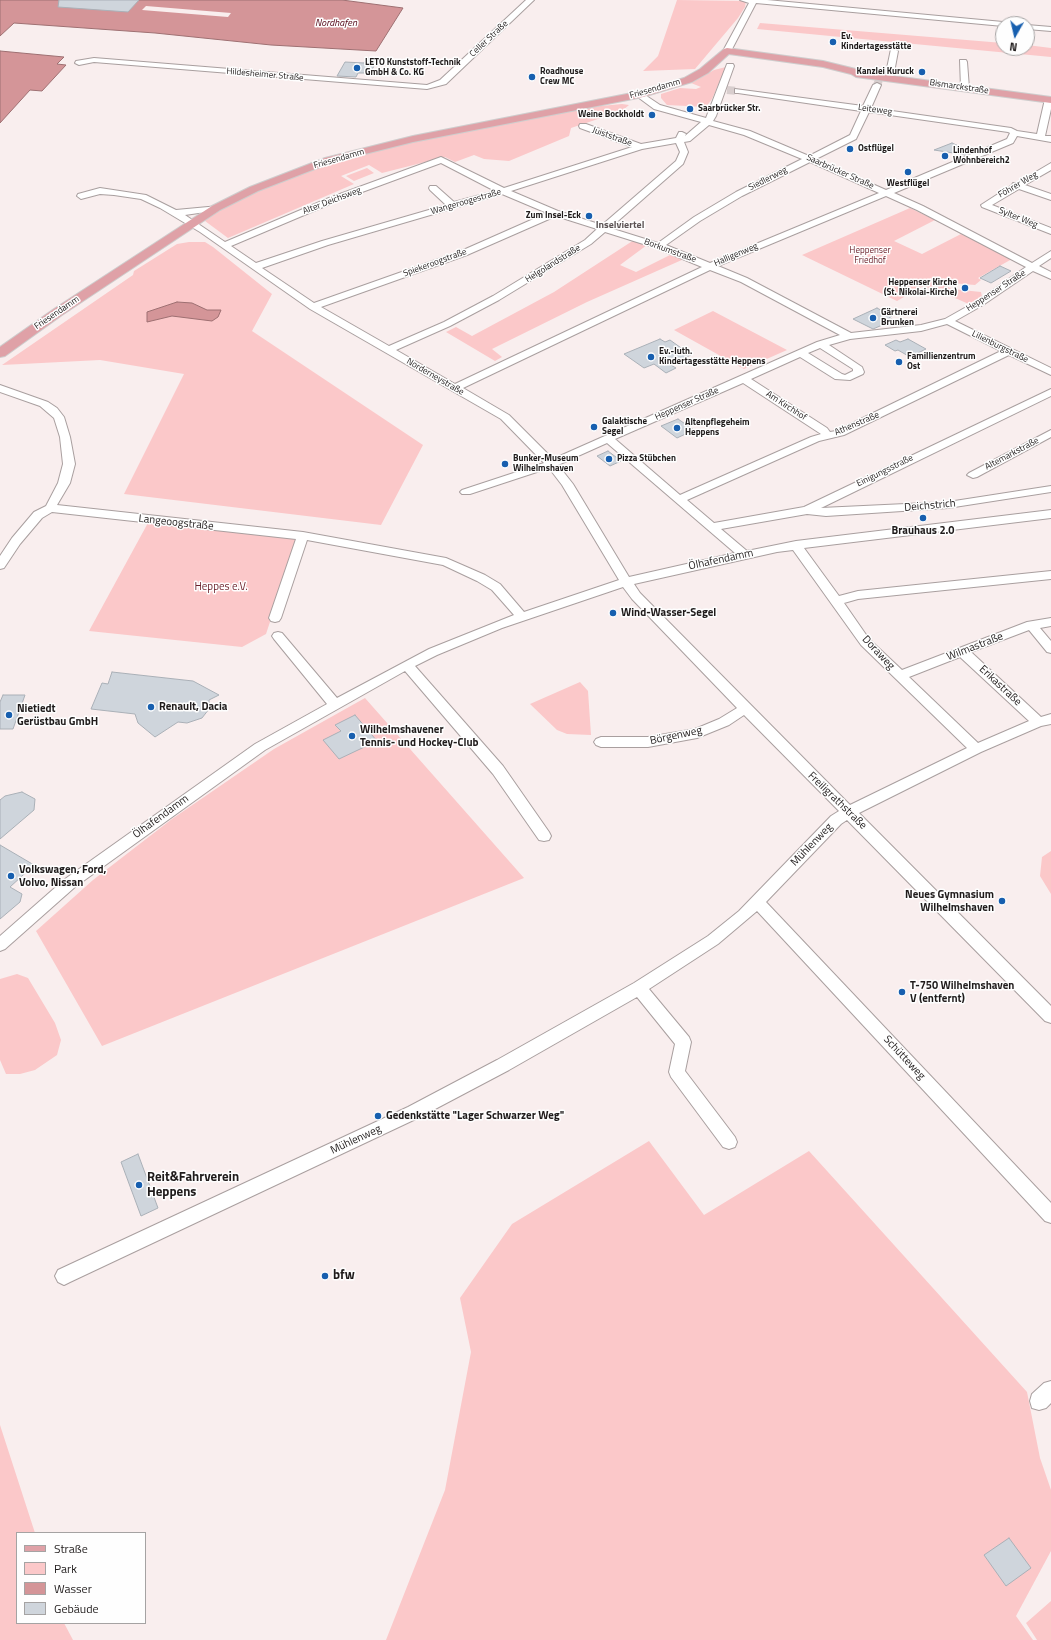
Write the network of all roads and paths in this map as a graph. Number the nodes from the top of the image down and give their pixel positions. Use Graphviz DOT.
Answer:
graph roads {
  1 [pos="530,0"];
  2 [pos="744,0"];
  3 [pos="754,0"];
  4 [pos="995,23"];
  5 [pos="1035,28"];
  6 [pos="1051,29"];
  7 [pos="894,51"];
  8 [pos="726,58"];
  9 [pos="963,62"];
  10 [pos="79,63"];
  11 [pos="448,77"];
  12 [pos="881,80"];
  13 [pos="965,88"];
  14 [pos="738,91"];
  15 [pos="639,95"];
  16 [pos="1050,100"];
  17 [pos="865,109"];
  18 [pos="708,121"];
  19 [pos="583,126"];
  20 [pos="1013,131"];
  21 [pos="1040,137"];
  22 [pos="1051,139"];
  23 [pos="679,141"];
  24 [pos="640,147"];
  25 [pos="808,158"];
  26 [pos="441,160"];
  27 [pos="1051,166"];
  28 [pos="1016,185"];
  29 [pos="433,188"];
  30 [pos="504,191"];
  31 [pos="886,192"];
  32 [pos="81,196"];
  33 [pos="1051,197"];
  34 [pos="985,205"];
  35 [pos="453,206"];
  36 [pos="216,208"];
  37 [pos="176,213"];
  38 [pos="555,213"];
  39 [pos="192,223"];
  40 [pos="604,229"];
  41 [pos="1051,231"];
  42 [pos="225,245"];
  43 [pos="659,246"];
  44 [pos="1051,254"];
  45 [pos="710,266"];
  46 [pos="1034,266"];
  47 [pos="254,267"];
  48 [pos="1051,276"];
  49 [pos="313,307"];
  50 [pos="948,321"];
  51 [pos="849,336"];
  52 [pos="821,344"];
  53 [pos="389,350"];
  54 [pos="1010,352"];
  55 [pos="0,353"];
  56 [pos="801,353"];
  57 [pos="1051,372"];
  58 [pos="744,379"];
  59 [pos="0,388"];
  60 [pos="455,388"];
  61 [pos="1051,392"];
  62 [pos="1051,433"];
  63 [pos="826,436"];
  64 [pos="608,439"];
  65 [pos="551,464"];
  66 [pos="972,474"];
  67 [pos="1051,489"];
  68 [pos="466,492"];
  69 [pos="680,499"];
  70 [pos="50,508"];
  71 [pos="807,510"];
  72 [pos="1051,514"];
  73 [pos="712,527"];
  74 [pos="303,536"];
  75 [pos="796,544"];
  76 [pos="744,555"];
  77 [pos="0,565"];
  78 [pos="1051,575"];
  79 [pos="626,583"];
  80 [pos="837,601"];
  81 [pos="521,616"];
  82 [pos="275,618"];
  83 [pos="1051,622"];
  84 [pos="1031,626"];
  85 [pos="278,636"];
  86 [pos="1051,649"];
  87 [pos="962,650"];
  88 [pos="407,665"];
  89 [pos="900,676"];
  90 [pos="335,705"];
  91 [pos="746,708"];
  92 [pos="1045,721"];
  93 [pos="601,742"];
  94 [pos="976,749"];
  95 [pos="849,812"];
  96 [pos="544,836"];
  97 [pos="757,902"];
  98 [pos="0,945"];
  99 [pos="639,988"];
  100 [pos="1051,1016"];
  101 [pos="729,1142"];
  102 [pos="1051,1215"];
  103 [pos="64,1276"];
  1 -- 11 [label="street, Celler Straße"];
  2 -- 3 [label="street"];
  3 -- 4 [label="street"];
  3 -- 8 [label="street"];
  5 -- 6 [label="street"];
  7 -- 12 [label="street, Siedlerweg"];
  8 -- 12 [label="main road, Bismarckstraße"];
  8 -- 15 [label="main road, Friesendamm"];
  8 -- 18 [label="street"];
  9 -- 13 [label="street"];
  10 -- 11 [label="street, Hildesheimer Straße"];
  12 -- 13 [label="main road, Bismarckstraße"];
  12 -- 17 [label="street, Siedlerweg"];
  13 -- 16 [label="main road, Bismarckstraße"];
  14 -- 17 [label="street, Leiteweg"];
  15 -- 18 [label="street, Saarbrücker Straße"];
  15 -- 36 [label="main road, Friesendamm"];
  16 -- 21 [label="street"];
  17 -- 20 [label="street, Leiteweg"];
  17 -- 25 [label="street, Siedlerweg"];
  18 -- 23 [label="street"];
  18 -- 25 [label="street, Saarbrücker Straße"];
  19 -- 24 [label="street, Juiststraße"];
  20 -- 21 [label="street, Leiteweg"];
  20 -- 31 [label="street, Halligenweg"];
  21 -- 22 [label="street, Leiteweg"];
  23 -- 24 [label="street, Wangeroogestraße"];
  23 -- 40 [label="street, Helgolandstraße"];
  24 -- 30 [label="street, Wangeroogestraße"];
  25 -- 31 [label="street, Saarbrücker Straße"];
  25 -- 43 [label="street, Siedlerweg"];
  26 -- 30 [label="street, Borkumstraße"];
  26 -- 42 [label="street, Alter Deichsweg"];
  27 -- 28 [label="street, Föhrer Weg"];
  28 -- 33 [label="street"];
  28 -- 34 [label="street, Föhrer Weg"];
  29 -- 35 [label="street"];
  30 -- 35 [label="street, Wangeroogestraße"];
  30 -- 38 [label="street, Borkumstraße"];
  31 -- 45 [label="street, Halligenweg"];
  31 -- 46 [label="street, Saarbrücker Straße"];
  32 -- 37 [label="street, Norderneystraße"];
  34 -- 41 [label="street, Sylter Weg"];
  35 -- 47 [label="street, Wangeroogestraße"];
  36 -- 37 [label="street"];
  36 -- 39 [label="main road, Friesendamm"];
  37 -- 39 [label="street, Norderneystraße"];
  38 -- 40 [label="street, Borkumstraße"];
  38 -- 49 [label="street, Spiekeroogstraße"];
  39 -- 42 [label="street, Norderneystraße"];
  39 -- 55 [label="main road, Friesendamm"];
  40 -- 43 [label="street, Borkumstraße"];
  40 -- 53 [label="street, Helgolandstraße"];
  42 -- 47 [label="street, Norderneystraße"];
  43 -- 45 [label="street, Borkumstraße"];
  44 -- 46 [label="street, Heppenser Straße"];
  45 -- 51 [label="street, Borkumstraße"];
  45 -- 60 [label="street, Halligenweg"];
  46 -- 48 [label="street, Saarbrücker Straße"];
  46 -- 50 [label="street, Heppenser Straße"];
  47 -- 49 [label="street, Norderneystraße"];
  49 -- 53 [label="street, Norderneystraße"];
  50 -- 51 [label="street, Heppenser Straße"];
  50 -- 54 [label="street, Lilienburgstraße"];
  51 -- 52 [label="street, Heppenser Straße"];
  52 -- 56 [label="street, Heppenser Straße"];
  52 -- 56 [label="street"];
  53 -- 60 [label="street, Norderneystraße"];
  54 -- 57 [label="street, Lilienburgstraße"];
  54 -- 63 [label="street, Athenstraße"];
  56 -- 58 [label="street, Heppenser Straße"];
  58 -- 63 [label="street, Am Kirchhof"];
  58 -- 64 [label="street, Heppenser Straße"];
  59 -- 70 [label="street"];
  60 -- 65 [label="street, Norderneystraße"];
  61 -- 71 [label="street, Einigungsstraße"];
  62 -- 66 [label="street, Altemarkstraße"];
  63 -- 69 [label="street, Athenstraße"];
  64 -- 65 [label="street, Heppenser Straße"];
  64 -- 69 [label="street"];
  65 -- 68 [label="street, Heppenser Straße"];
  65 -- 79 [label="street, Norderneystraße"];
  67 -- 71 [label="street, Deichstrich"];
  69 -- 73 [label="street"];
  70 -- 74 [label="street, Langeoogstraße"];
  70 -- 77 [label="street"];
  71 -- 73 [label="street, Einigungsstraße"];
  72 -- 75 [label="street, Ölhafendamm"];
  73 -- 76 [label="street"];
  74 -- 81 [label="street, Langeoogstraße"];
  74 -- 82 [label="street"];
  75 -- 76 [label="street, Ölhafendamm"];
  75 -- 80 [label="street, Doraweg"];
  76 -- 79 [label="street, Ölhafendamm"];
  78 -- 80 [label="street"];
  79 -- 81 [label="street, Ölhafendamm"];
  79 -- 91 [label="street, Freiligrathstraße"];
  80 -- 89 [label="street, Doraweg"];
  81 -- 88 [label="street, Ölhafendamm"];
  83 -- 84 [label="street, Wilmastraße"];
  84 -- 86 [label="street"];
  84 -- 87 [label="street, Wilmastraße"];
  85 -- 90 [label="street"];
  87 -- 89 [label="street, Wilmastraße"];
  87 -- 92 [label="street, Erikastraße"];
  88 -- 90 [label="street, Ölhafendamm"];
  88 -- 96 [label="street"];
  89 -- 94 [label="street, Doraweg"];
  90 -- 98 [label="street, Ölhafendamm"];
  91 -- 93 [label="street, Börgenweg"];
  91 -- 95 [label="street, Freiligrathstraße"];
  92 -- 94 [label="street, Mühlenweg"];
  94 -- 95 [label="street, Mühlenweg"];
  95 -- 97 [label="street, Mühlenweg"];
  95 -- 100 [label="street, Freiligrathstraße"];
  97 -- 99 [label="street, Mühlenweg"];
  97 -- 102 [label="street, Schütteweg"];
  99 -- 101 [label="street"];
  99 -- 103 [label="street, Mühlenweg"];
}
